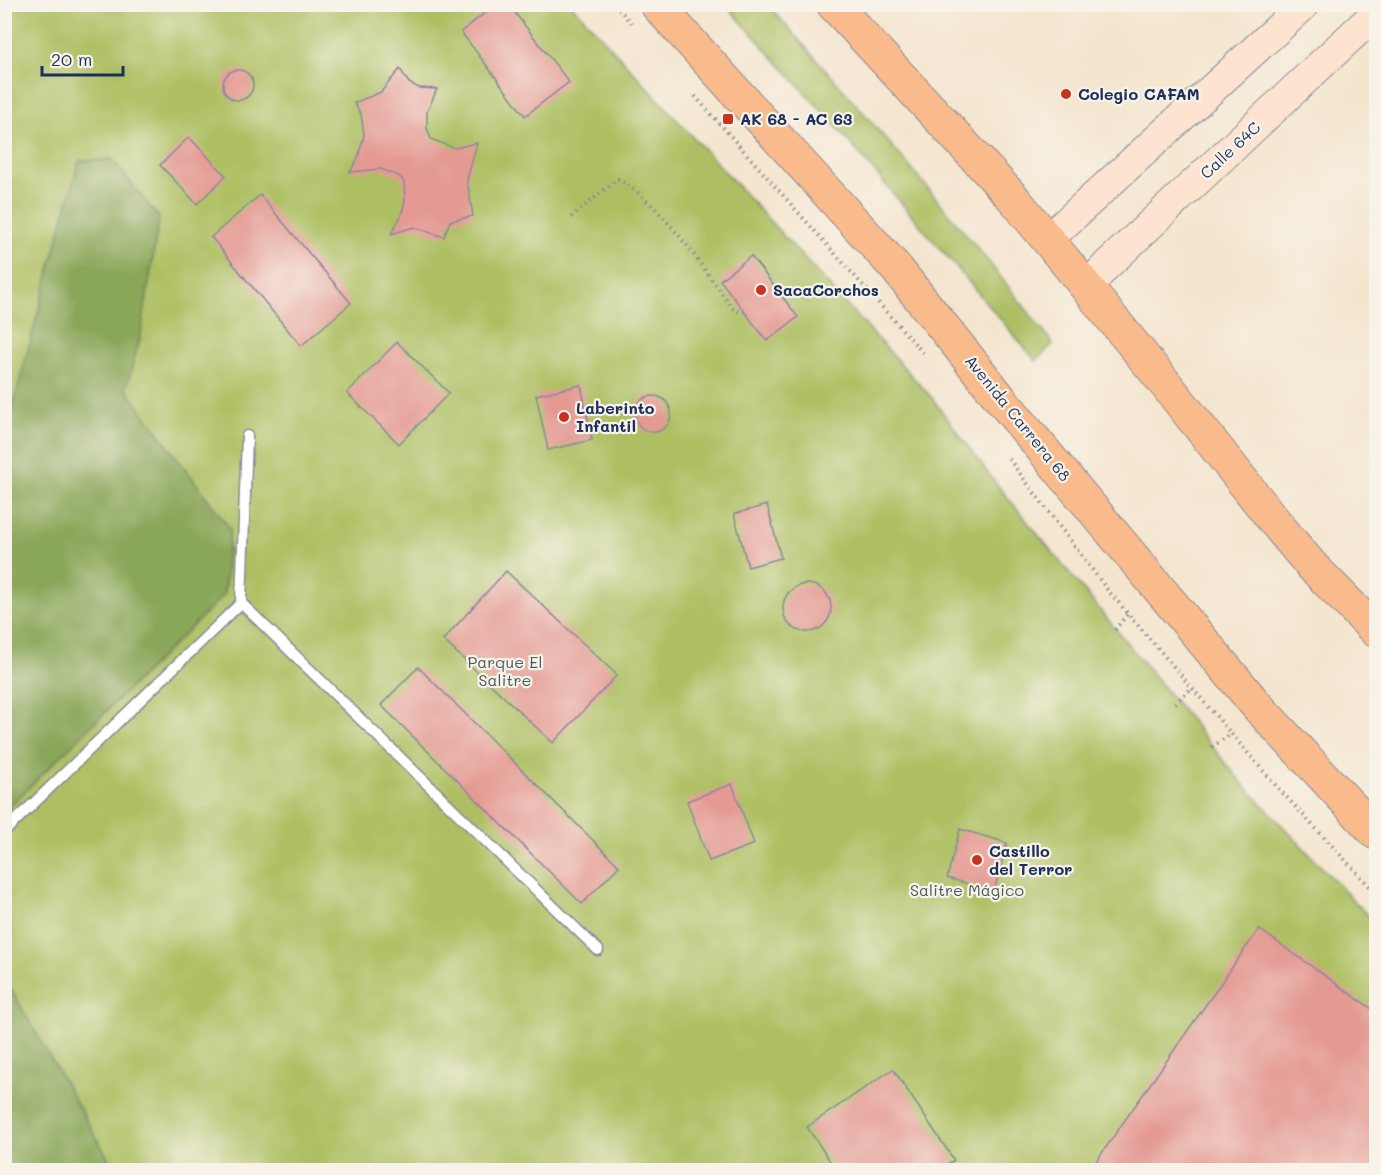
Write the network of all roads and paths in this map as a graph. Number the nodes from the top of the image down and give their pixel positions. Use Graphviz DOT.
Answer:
graph roads {
  1 [pos="615,4"];
  2 [pos="656,4"];
  3 [pos="833,4"];
  4 [pos="1305,4"];
  5 [pos="1377,14"];
  6 [pos="639,32"];
  7 [pos="694,94"];
  8 [pos="571,217"];
  9 [pos="1047,240"];
  10 [pos="1086,288"];
  11 [pos="744,312"];
  12 [pos="924,355"];
  13 [pos="247,436"];
  14 [pos="1005,454"];
  15 [pos="242,603"];
  16 [pos="1128,613"];
  17 [pos="1115,630"];
  18 [pos="1377,631"];
  19 [pos="1192,688"];
  20 [pos="1175,703"];
  21 [pos="1231,734"];
  22 [pos="1212,747"];
  23 [pos="4,832"];
  24 [pos="1377,833"];
  25 [pos="1377,893"];
  26 [pos="598,950"];
  1 -- 6 [label="path"];
  2 -- 24 [label="main road, Avenida Carrera 68"];
  3 -- 9 [label="main road"];
  4 -- 9 [label="street"];
  5 -- 10 [label="street, Calle 64C"];
  7 -- 12 [label="path"];
  8 -- 11 [label="path"];
  9 -- 10 [label="main road"];
  10 -- 18 [label="main road"];
  13 -- 15 [label="lane"];
  14 -- 16 [label="path"];
  15 -- 23 [label="lane"];
  15 -- 26 [label="lane"];
  16 -- 17 [label="path"];
  16 -- 19 [label="path"];
  19 -- 20 [label="path"];
  19 -- 21 [label="path"];
  21 -- 22 [label="path"];
  21 -- 25 [label="path"];
}
